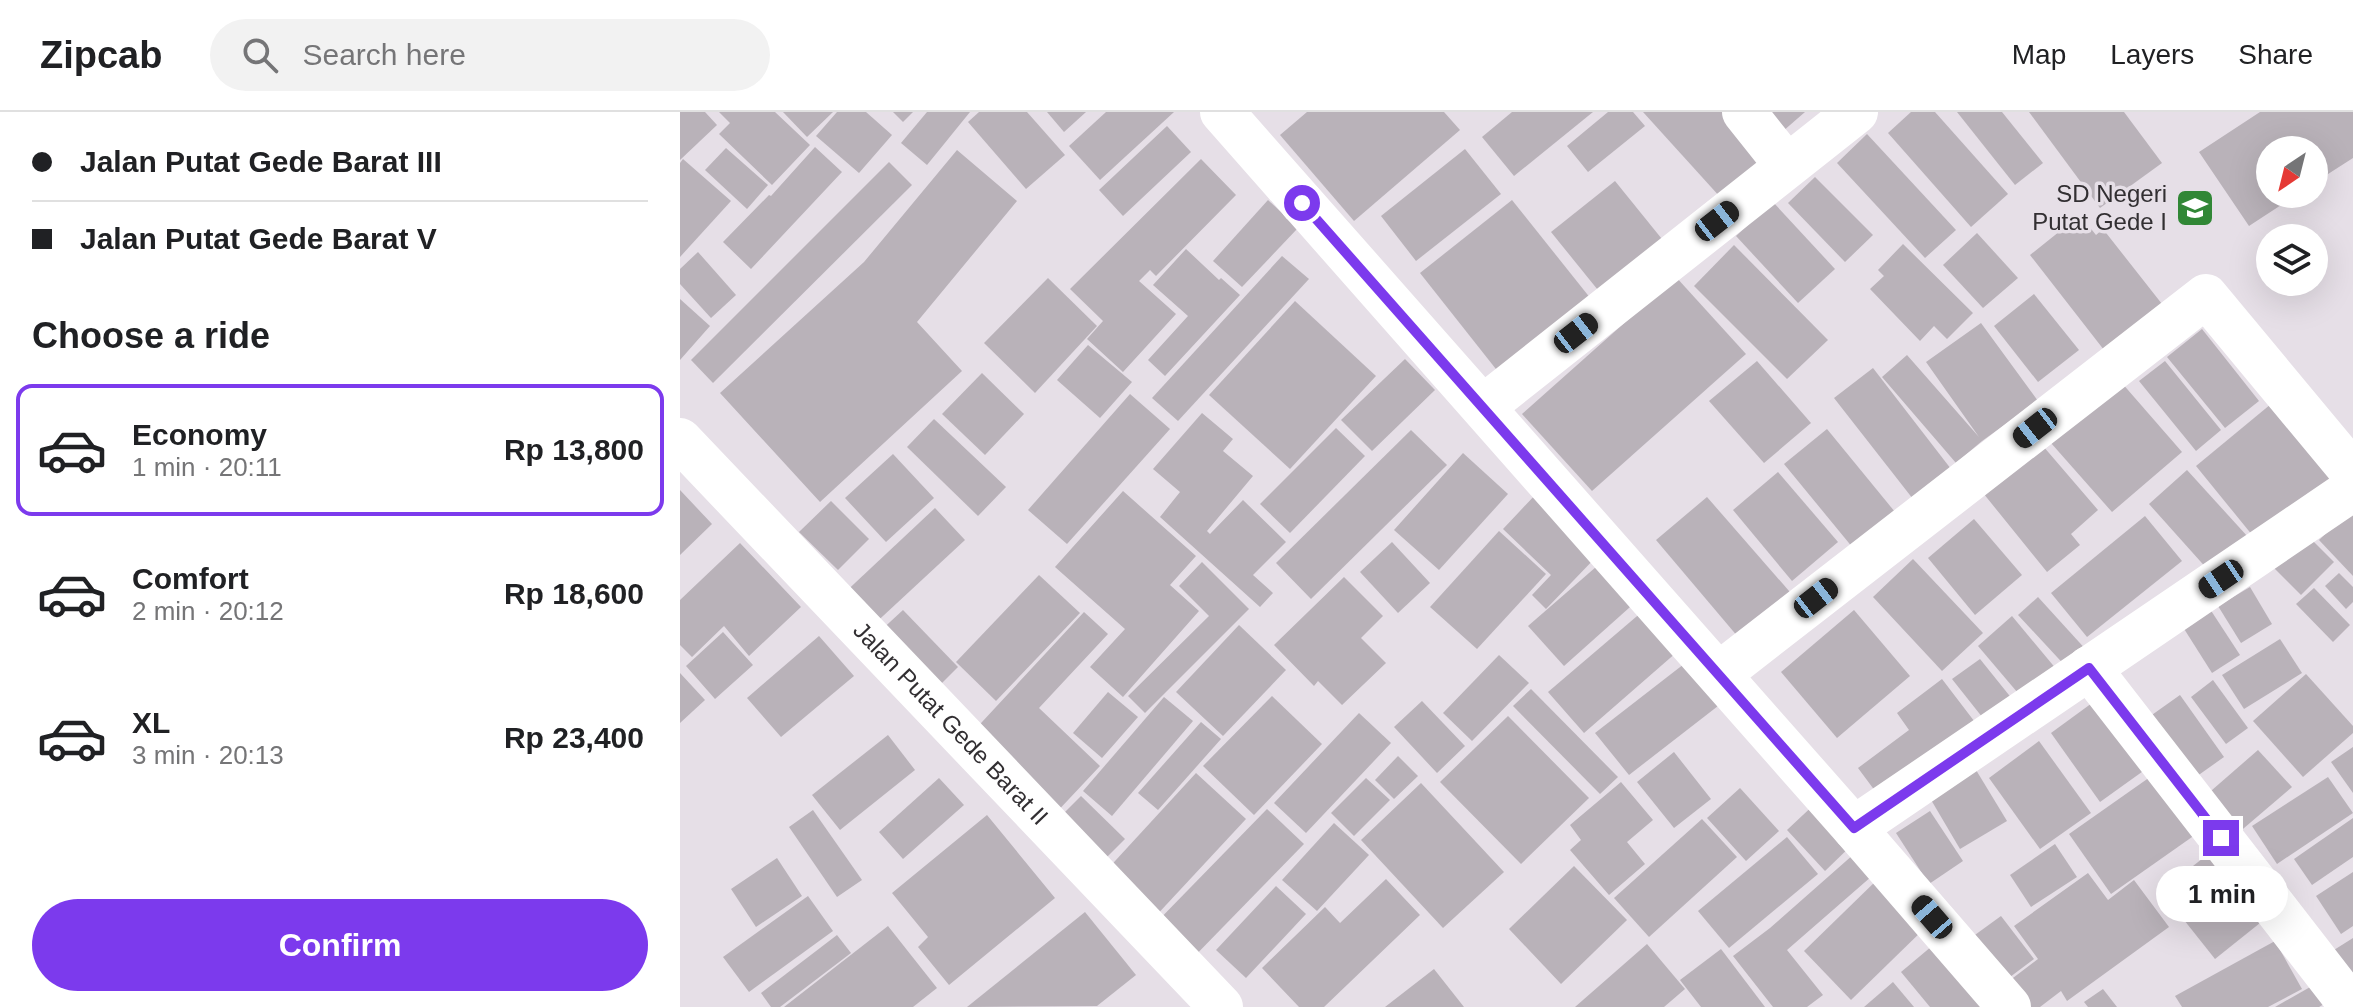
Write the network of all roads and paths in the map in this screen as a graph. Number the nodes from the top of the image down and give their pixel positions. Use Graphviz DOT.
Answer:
graph roads {
  1 [pos="1222,112"];
  2 [pos="1744,112"];
  3 [pos="1856,112"];
  4 [pos="1787,166"];
  5 [pos="1483,407"];
  6 [pos="680,440"];
  7 [pos="2353,473"];
  8 [pos="2353,489"];
  9 [pos="2089,668"];
  10 [pos="1719,674"];
  11 [pos="1854,828"];
  12 [pos="1221,1007"];
  13 [pos="2009,1007"];
  14 [pos="2352,1007"];
  1 -- 5 [label="street"];
  2 -- 4 [label="street"];
  3 -- 4 [label="street"];
  4 -- 5 [label="street"];
  5 -- 10 [label="street"];
  6 -- 12 [label="street, Jalan Putat Gede Barat II"];
  7 -- 10 [label="street"];
  8 -- 9 [label="street"];
  9 -- 11 [label="street"];
  9 -- 14 [label="street"];
  10 -- 11 [label="street"];
  11 -- 13 [label="street"];
}
